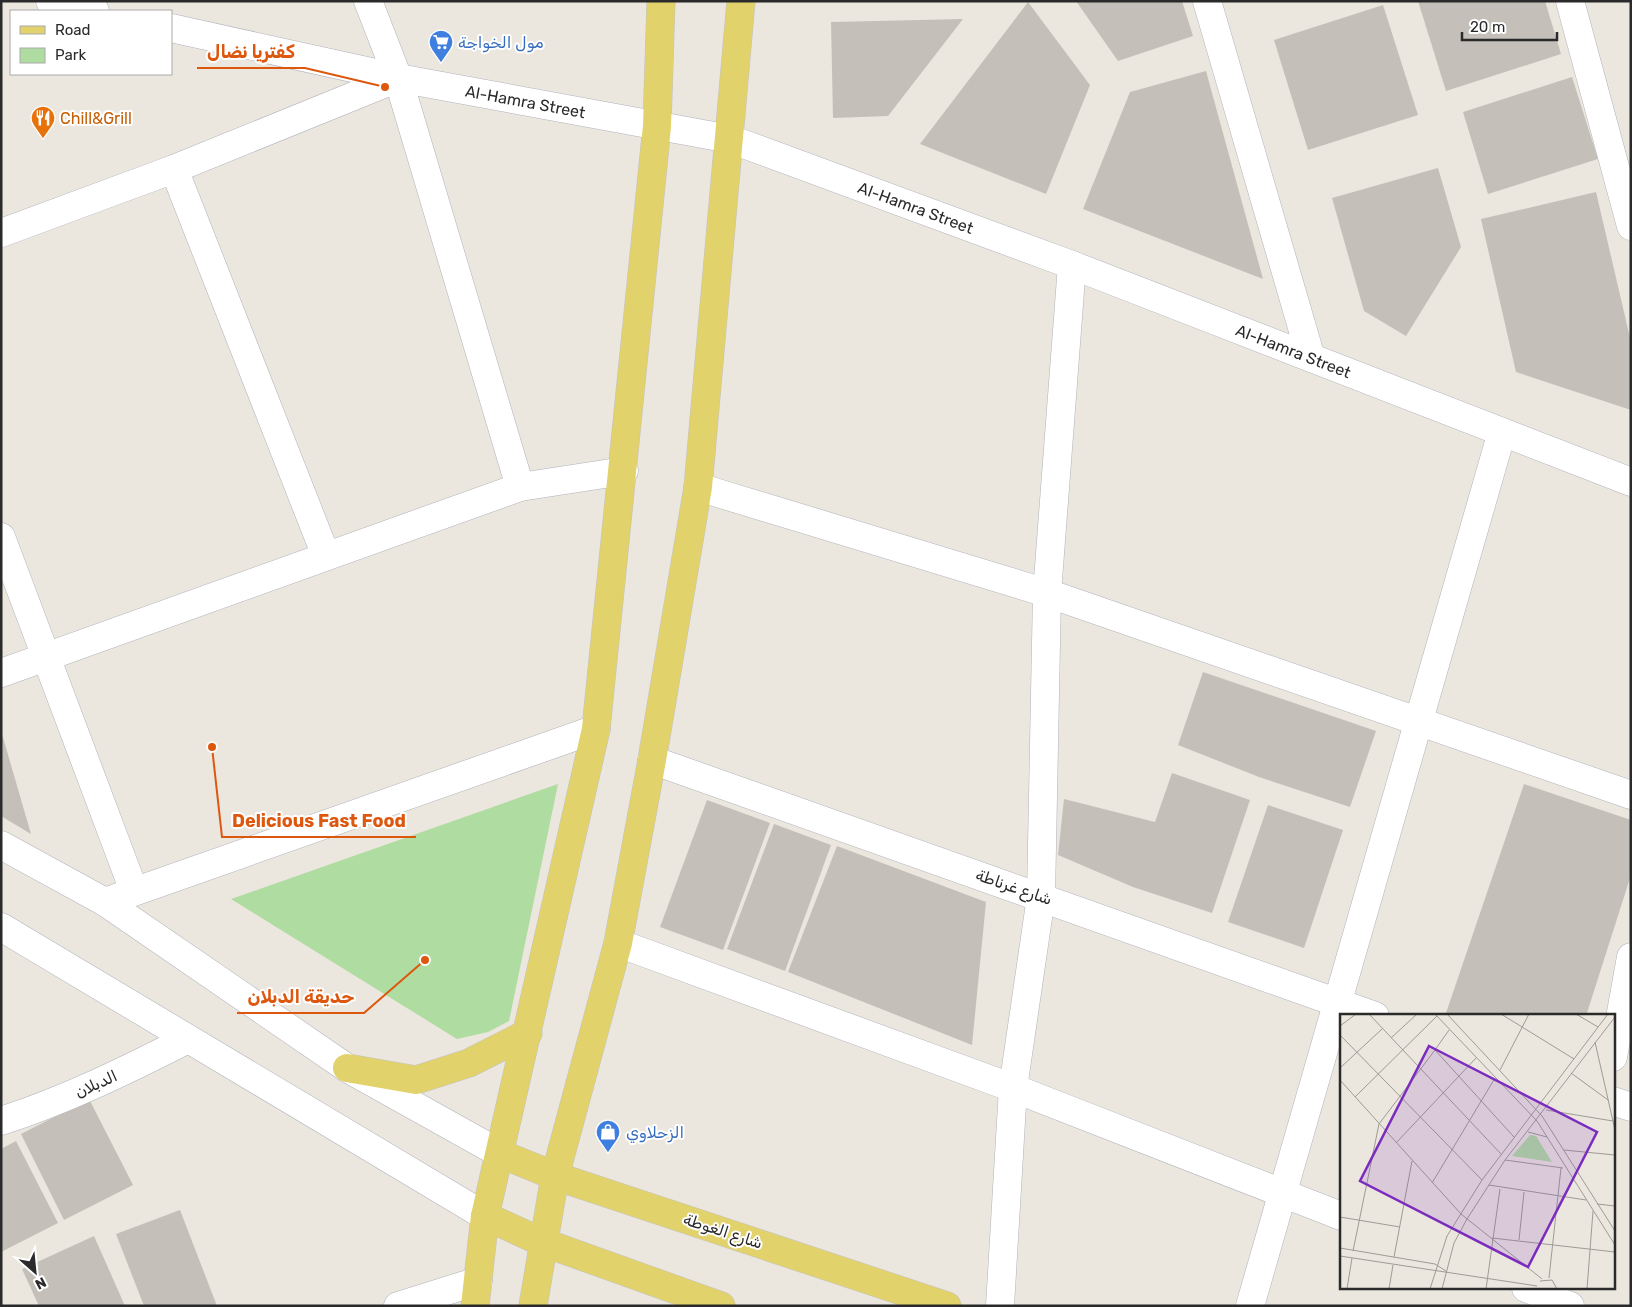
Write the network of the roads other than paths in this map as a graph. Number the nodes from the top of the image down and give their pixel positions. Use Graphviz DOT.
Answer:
graph roads {
  1 [pos="50,1"];
  2 [pos="368,1"];
  3 [pos="661,1"];
  4 [pos="741,1"];
  5 [pos="1207,1"];
  6 [pos="1570,1"];
  7 [pos="90,10"];
  8 [pos="172,28"];
  9 [pos="398,78"];
  10 [pos="657,126"];
  11 [pos="730,139"];
  12 [pos="174,169"];
  13 [pos="1631,226"];
  14 [pos="1,233"];
  15 [pos="1072,264"];
  16 [pos="1311,358"];
  17 [pos="1502,432"];
  18 [pos="624,470"];
  19 [pos="1631,482"];
  20 [pos="520,487"];
  21 [pos="698,487"];
  22 [pos="1,537"];
  23 [pos="326,556"];
  24 [pos="1047,592"];
  25 [pos="46,656"];
  26 [pos="1,673"];
  27 [pos="1419,720"];
  28 [pos="596,729"];
  29 [pos="652,760"];
  30 [pos="1631,795"];
  31 [pos="1,844"];
  32 [pos="134,892"];
  33 [pos="1041,897"];
  34 [pos="105,902"];
  35 [pos="1,927"];
  36 [pos="618,944"];
  37 [pos="1631,957"];
  38 [pos="1338,1002"];
  39 [pos="1370,1014"];
  40 [pos="528,1033"];
  41 [pos="188,1039"];
  42 [pos="1614,1051"];
  43 [pos="347,1068"];
  44 [pos="1013,1088"];
  45 [pos="1614,1101"];
  46 [pos="1631,1107"];
  47 [pos="1,1121"];
  48 [pos="501,1154"];
  49 [pos="555,1176"];
  50 [pos="1283,1194"];
  51 [pos="486,1216"];
  52 [pos="1340,1216"];
  53 [pos="542,1242"];
  54 [pos="1531,1290"];
  55 [pos="1573,1290"];
  56 [pos="477,1293"];
  57 [pos="398,1306"];
  58 [pos="533,1306"];
  59 [pos="721,1306"];
  60 [pos="947,1306"];
  61 [pos="1000,1306"];
  62 [pos="1250,1306"];
  63 [pos="1570,1306"];
  1 -- 7 [label="street"];
  2 -- 9 [label="street"];
  3 -- 10 [label="main road"];
  4 -- 11 [label="main road"];
  5 -- 16 [label="street"];
  6 -- 13 [label="street"];
  8 -- 9 [label="street, Al-Hamra Street"];
  9 -- 10 [label="street, Al-Hamra Street"];
  9 -- 12 [label="street"];
  9 -- 20 [label="street"];
  10 -- 11 [label="street, Al-Hamra Street"];
  10 -- 18 [label="main road"];
  11 -- 15 [label="street, Al-Hamra Street"];
  11 -- 21 [label="main road"];
  12 -- 14 [label="street"];
  12 -- 23 [label="street"];
  15 -- 16 [label="street, Al-Hamra Street"];
  15 -- 24 [label="street"];
  16 -- 17 [label="street, Al-Hamra Street"];
  17 -- 19 [label="street, Al-Hamra Street"];
  17 -- 27 [label="street"];
  18 -- 20 [label="street"];
  18 -- 28 [label="main road"];
  20 -- 23 [label="street"];
  21 -- 24 [label="street"];
  21 -- 29 [label="main road"];
  22 -- 25 [label="street"];
  23 -- 25 [label="street"];
  24 -- 27 [label="street"];
  24 -- 33 [label="street"];
  25 -- 26 [label="street"];
  25 -- 32 [label="street"];
  27 -- 30 [label="street"];
  27 -- 38 [label="street"];
  28 -- 32 [label="street"];
  28 -- 40 [label="main road"];
  29 -- 33 [label="street, شارع غرناطة"];
  29 -- 36 [label="main road"];
  31 -- 34 [label="street"];
  32 -- 34 [label="street"];
  33 -- 38 [label="street, شارع غرناطة"];
  33 -- 44 [label="street"];
  34 -- 43 [label="street"];
  35 -- 41 [label="street"];
  36 -- 44 [label="street"];
  36 -- 49 [label="main road"];
  37 -- 42 [label="street"];
  38 -- 39 [label="street, شارع غرناطة"];
  38 -- 50 [label="street"];
  40 -- 43 [label="main road"];
  40 -- 48 [label="main road"];
  41 -- 47 [label="street, الدبلان"];
  41 -- 51 [label="street"];
  43 -- 48 [label="street"];
  44 -- 50 [label="street"];
  44 -- 61 [label="street"];
  45 -- 46 [label="street"];
  48 -- 49 [label="main road, شارع الغوطة"];
  48 -- 51 [label="main road"];
  49 -- 53 [label="main road"];
  49 -- 60 [label="main road, شارع الغوطة"];
  50 -- 52 [label="street"];
  50 -- 62 [label="street"];
  51 -- 53 [label="main road"];
  51 -- 56 [label="main road"];
  53 -- 58 [label="main road"];
  53 -- 59 [label="main road"];
  54 -- 63 [label="street"];
  55 -- 63 [label="street"];
  56 -- 57 [label="street"];
}
